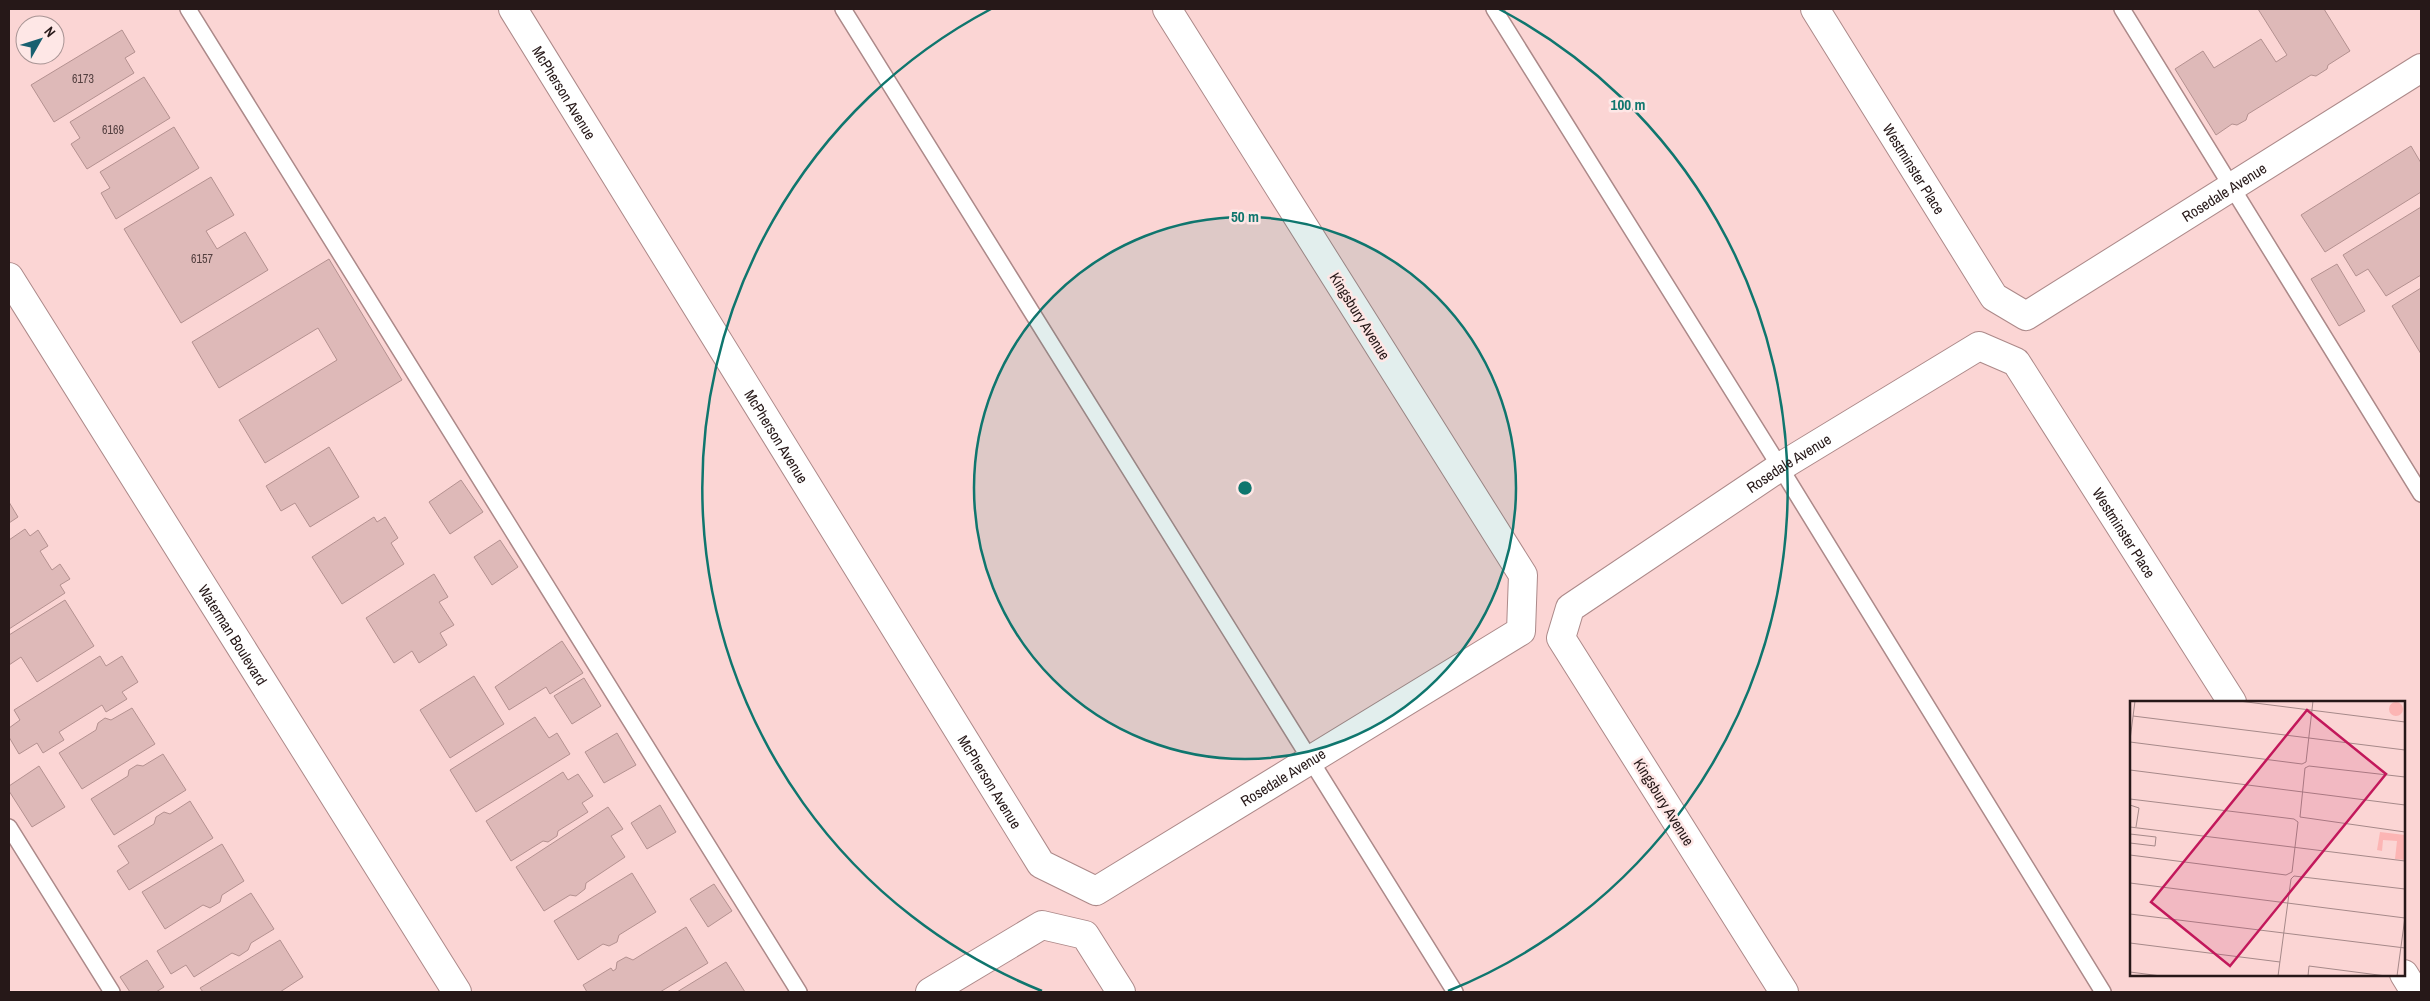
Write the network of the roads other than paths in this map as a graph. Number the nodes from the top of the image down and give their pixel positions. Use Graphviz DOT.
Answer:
graph roads {
  1 [pos="188,9"];
  2 [pos="513,9"];
  3 [pos="843,9"];
  4 [pos="1168,9"];
  5 [pos="1494,9"];
  6 [pos="1815,9"];
  7 [pos="2122,9"];
  8 [pos="2421,68"];
  9 [pos="2232,186"];
  10 [pos="9,277"];
  11 [pos="2026,316"];
  12 [pos="2016,362"];
  13 [pos="1780,467"];
  14 [pos="2421,494"];
  15 [pos="1570,608"];
  16 [pos="1521,631"];
  17 [pos="2231,701"];
  18 [pos="1310,759"];
  19 [pos="9,826"];
  20 [pos="1042,864"];
  21 [pos="2405,976"];
  22 [pos="112,992"];
  23 [pos="457,992"];
  24 [pos="799,992"];
  25 [pos="930,992"];
  26 [pos="1121,992"];
  27 [pos="1455,992"];
  28 [pos="1784,992"];
  29 [pos="2103,992"];
  30 [pos="2415,992"];
  1 -- 24 [label="lane"];
  2 -- 20 [label="street, McPherson Avenue"];
  3 -- 18 [label="lane"];
  4 -- 16 [label="street, Kingsbury Avenue"];
  5 -- 13 [label="lane"];
  6 -- 11 [label="street, Westminster Place"];
  7 -- 9 [label="lane"];
  8 -- 9 [label="street, Rosedale Avenue"];
  9 -- 11 [label="street, Rosedale Avenue"];
  9 -- 14 [label="lane"];
  10 -- 23 [label="street, Waterman Boulevard"];
  12 -- 13 [label="street, Rosedale Avenue"];
  12 -- 17 [label="street, Westminster Place"];
  13 -- 15 [label="street, Rosedale Avenue"];
  13 -- 29 [label="lane"];
  15 -- 28 [label="street, Kingsbury Avenue"];
  16 -- 18 [label="street, Rosedale Avenue"];
  18 -- 20 [label="street, Rosedale Avenue"];
  18 -- 27 [label="lane"];
  19 -- 22 [label="lane"];
  21 -- 30 [label="street"];
  25 -- 26 [label="street"];
}
